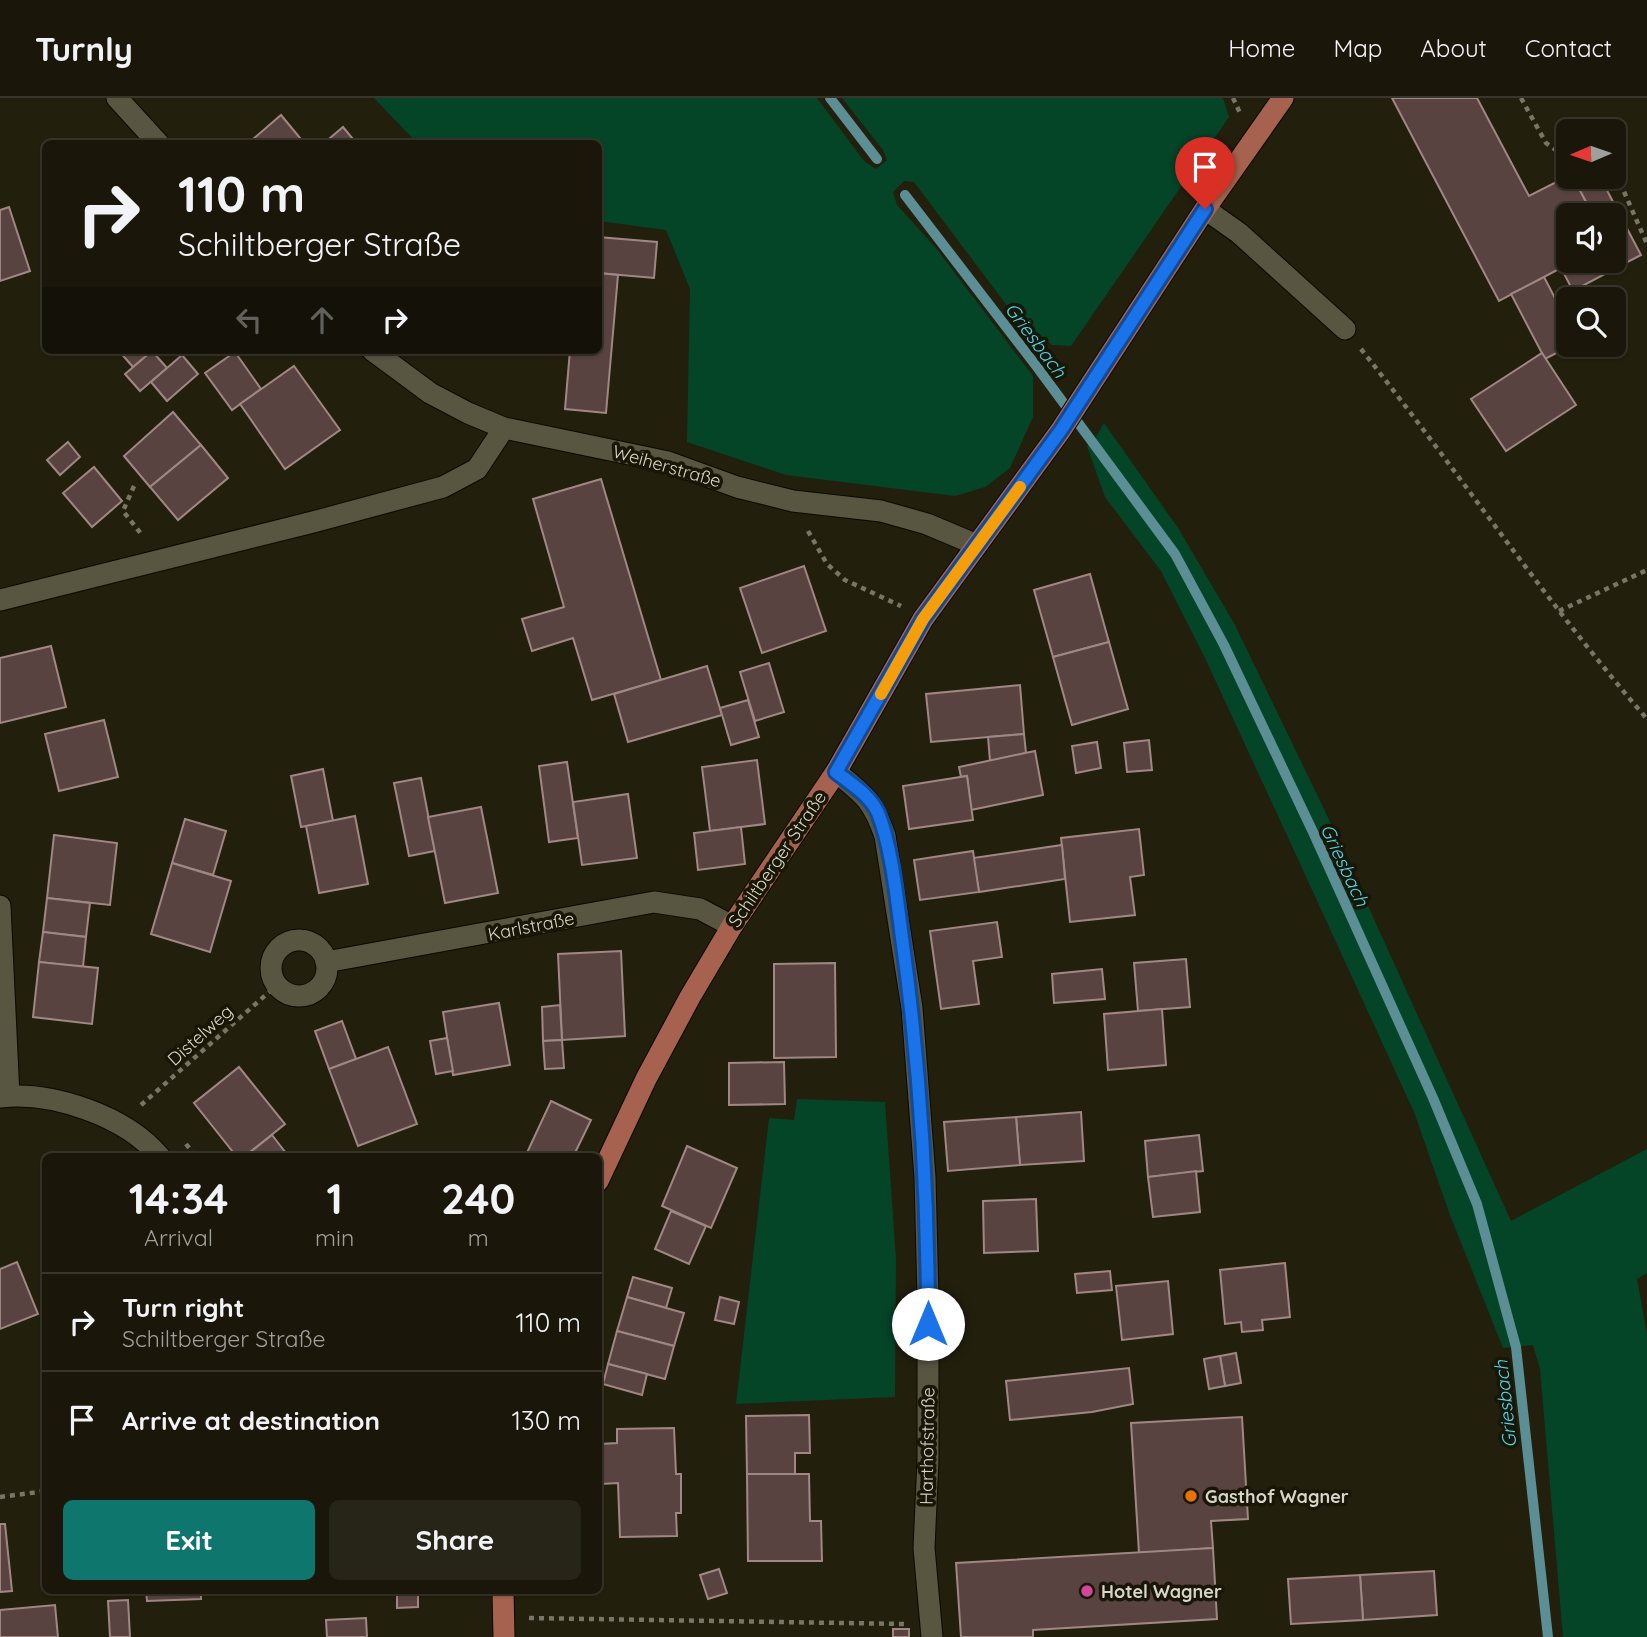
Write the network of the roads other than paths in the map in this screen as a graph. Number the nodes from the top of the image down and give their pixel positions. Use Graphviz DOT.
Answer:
graph roads {
  1 [pos="117,98"];
  2 [pos="1283,98"];
  3 [pos="155,140"];
  4 [pos="1205,209"];
  5 [pos="1345,329"];
  6 [pos="377,354"];
  7 [pos="504,428"];
  8 [pos="977,545"];
  9 [pos="0,600"];
  10 [pos="836,772"];
  11 [pos="0,906"];
  12 [pos="732,926"];
  13 [pos="326,962"];
  14 [pos="5,1097"];
  15 [pos="157,1153"];
  16 [pos="602,1172"];
  17 [pos="503,1594"];
  18 [pos="504,1627"];
  19 [pos="931,1631"];
  1 -- 3 [label="street"];
  2 -- 4 [label="main road, Schiltberger Straße"];
  4 -- 5 [label="street"];
  4 -- 8 [label="main road, Schiltberger Straße"];
  6 -- 7 [label="street, Weiherstraße"];
  7 -- 8 [label="street, Weiherstraße"];
  7 -- 9 [label="street"];
  8 -- 10 [label="main road, Schiltberger Straße"];
  10 -- 12 [label="main road, Schiltberger Straße"];
  10 -- 19 [label="street, Harthofstraße"];
  11 -- 14 [label="street"];
  12 -- 13 [label="street, Karlstraße"];
  12 -- 16 [label="main road, Schiltberger Straße"];
  13 -- 13 [label="street"];
  14 -- 15 [label="street"];
  17 -- 18 [label="main road"];
}
